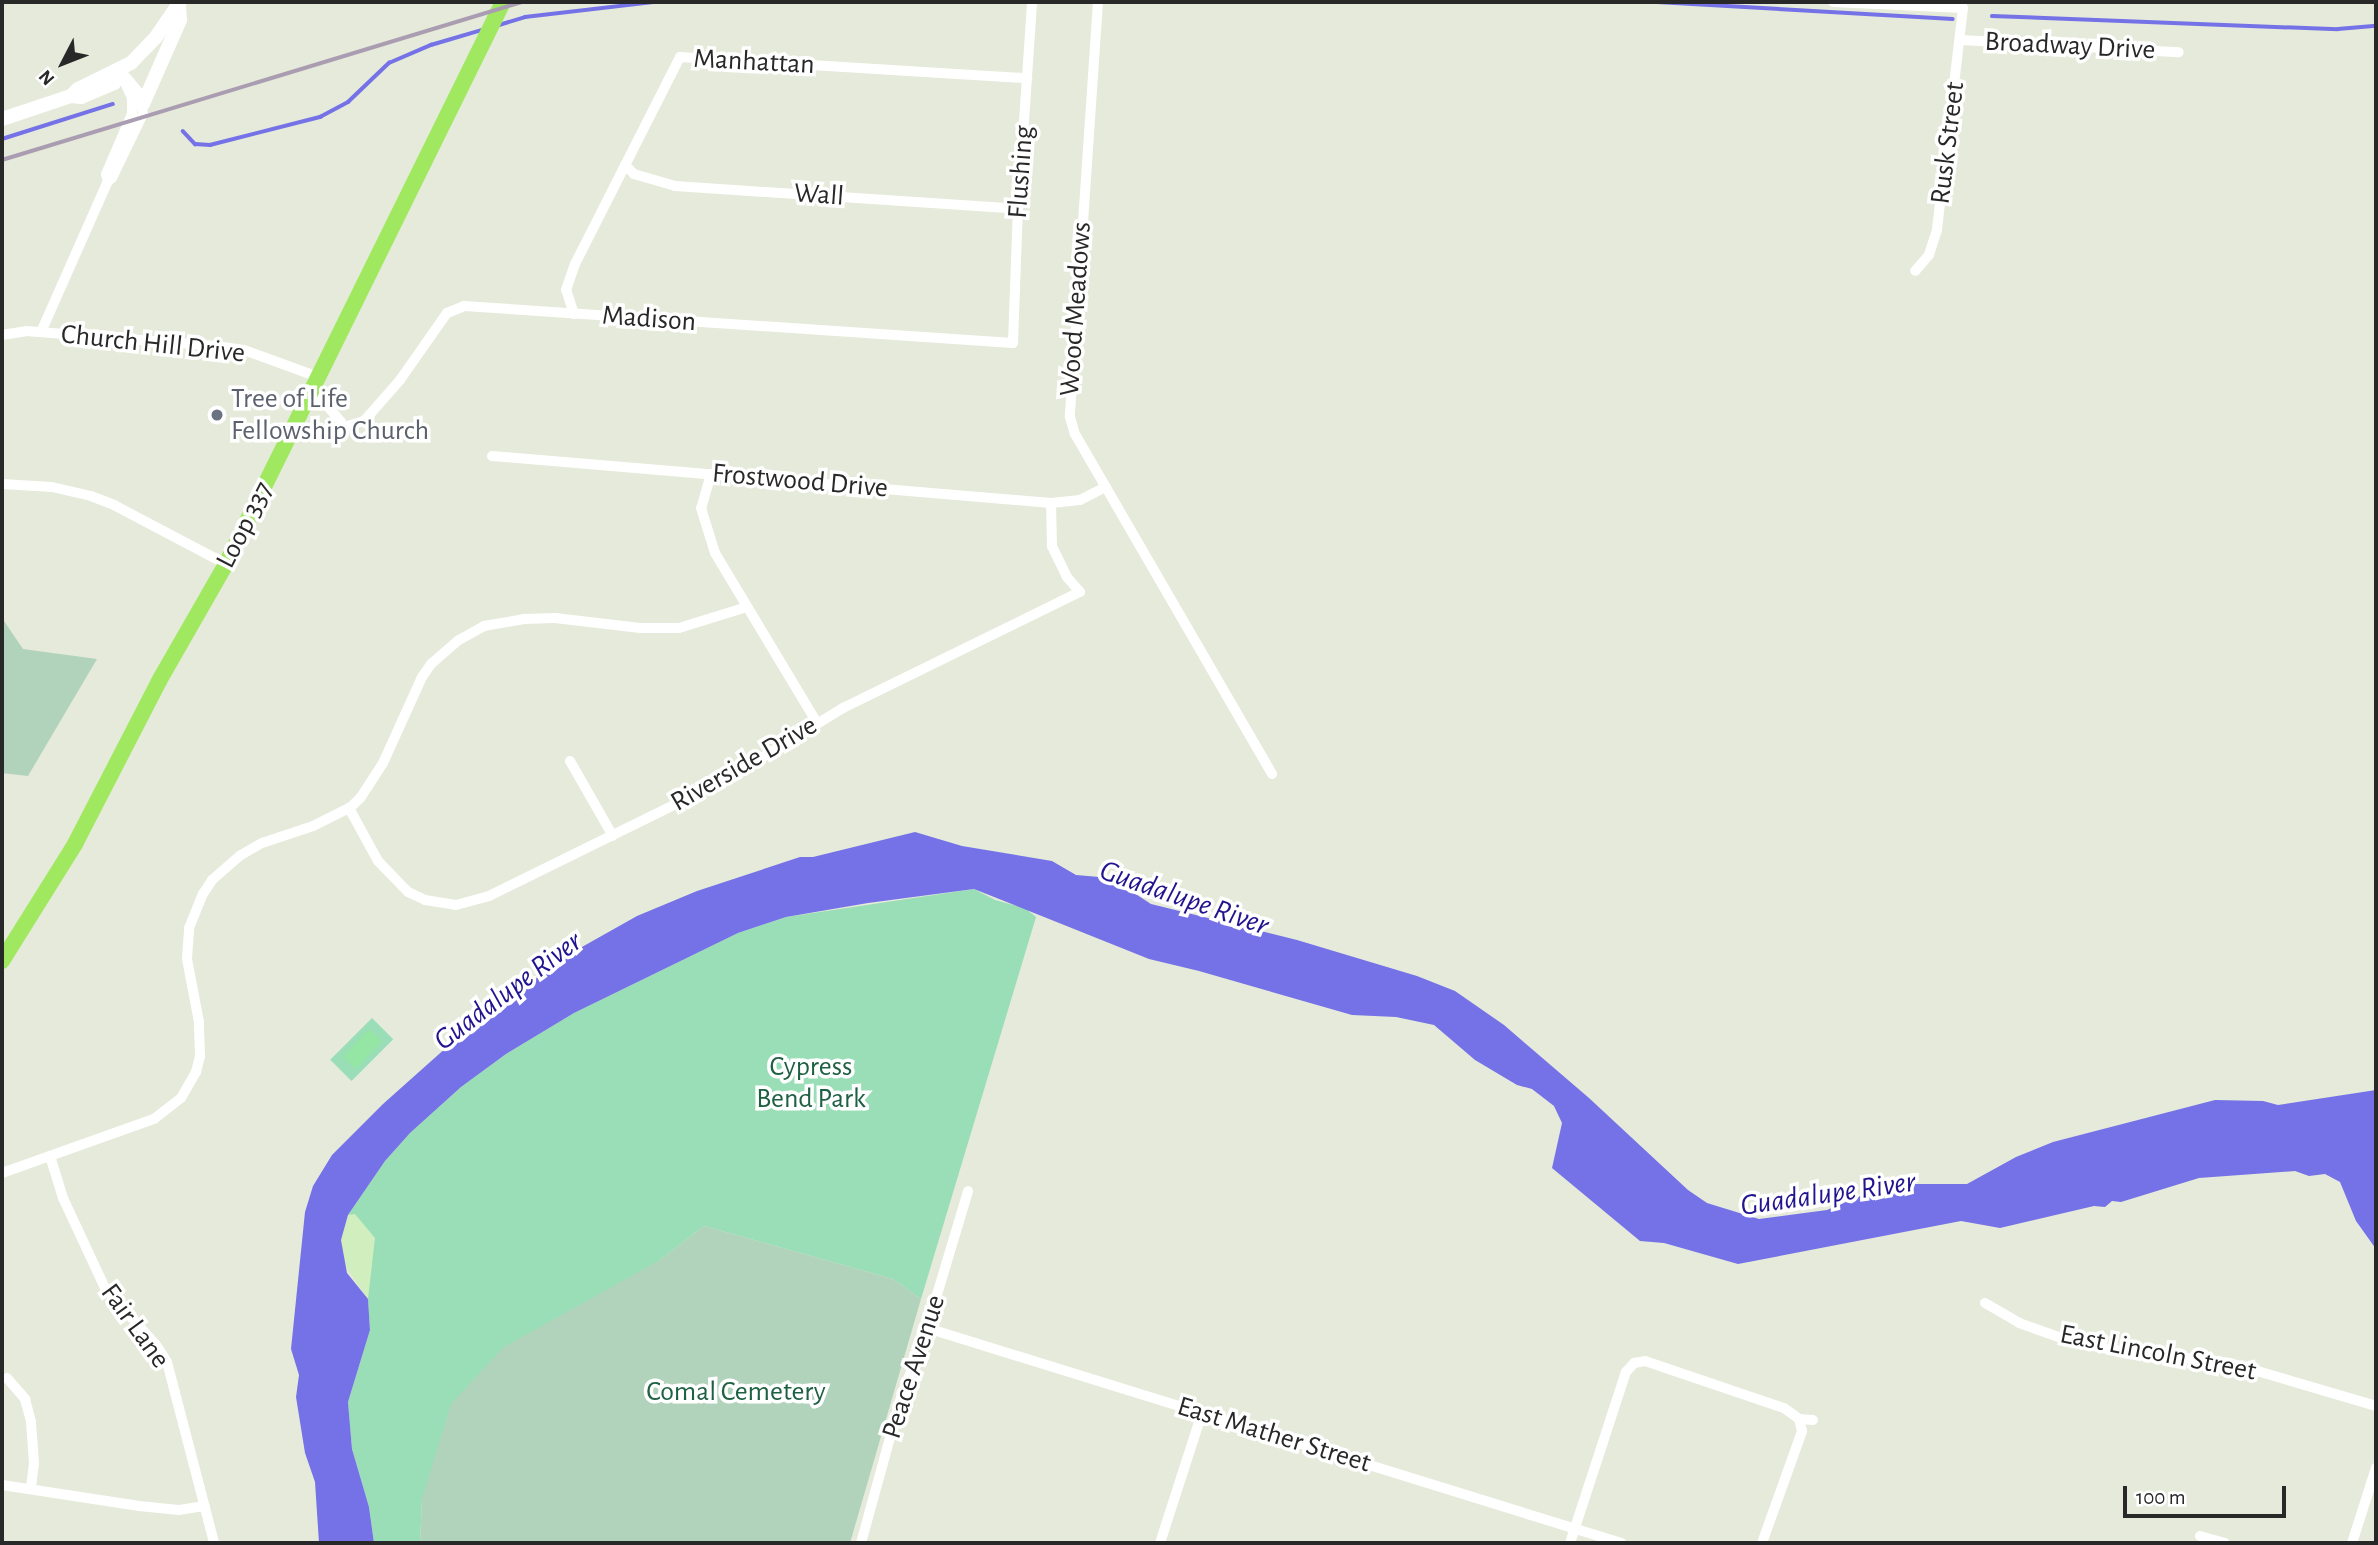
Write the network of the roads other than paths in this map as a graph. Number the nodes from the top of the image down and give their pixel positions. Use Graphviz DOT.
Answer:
graph roads {
  1 [pos="503,2"];
  2 [pos="1032,2"];
  3 [pos="1098,2"];
  4 [pos="1833,2"];
  5 [pos="179,3"];
  6 [pos="1943,4"];
  7 [pos="1963,8"];
  8 [pos="1961,40"];
  9 [pos="2179,52"];
  10 [pos="119,69"];
  11 [pos="1027,78"];
  12 [pos="143,104"];
  13 [pos="2,119"];
  14 [pos="625,165"];
  15 [pos="107,181"];
  16 [pos="1018,209"];
  17 [pos="1915,271"];
  18 [pos="574,314"];
  19 [pos="41,332"];
  20 [pos="2,335"];
  21 [pos="1013,343"];
  22 [pos="315,383"];
  23 [pos="293,427"];
  24 [pos="341,427"];
  25 [pos="492,456"];
  26 [pos="711,474"];
  27 [pos="2,484"];
  28 [pos="1105,487"];
  29 [pos="1051,503"];
  30 [pos="226,564"];
  31 [pos="747,607"];
  32 [pos="817,723"];
  33 [pos="570,761"];
  34 [pos="1272,774"];
  35 [pos="349,808"];
  36 [pos="613,836"];
  37 [pos="2,961"];
  38 [pos="50,1156"];
  39 [pos="2,1173"];
  40 [pos="968,1191"];
  41 [pos="1984,1303"];
  42 [pos="927,1328"];
  43 [pos="7,1378"];
  44 [pos="2376,1406"];
  45 [pos="1202,1413"];
  46 [pos="1799,1419"];
  47 [pos="1813,1420"];
  48 [pos="2376,1468"];
  49 [pos="2,1485"];
  50 [pos="31,1489"];
  51 [pos="205,1506"];
  52 [pos="1576,1528"];
  53 [pos="2200,1535"];
  54 [pos="865,1542"];
  55 [pos="215,1543"];
  56 [pos="1160,1543"];
  57 [pos="1570,1543"];
  58 [pos="1621,1543"];
  59 [pos="1762,1543"];
  60 [pos="2225,1543"];
  61 [pos="2352,1543"];
  1 -- 22 [label="main road, Loop 337"];
  2 -- 11 [label="street, Flushing"];
  3 -- 28 [label="street, Wood Meadows"];
  4 -- 6 [label="street, Broadway Drive"];
  5 -- 10 [label="street"];
  5 -- 12 [label="street"];
  6 -- 7 [label="street, Broadway Drive"];
  7 -- 8 [label="street, Rusk Street"];
  8 -- 9 [label="street, Broadway Drive"];
  8 -- 17 [label="street, Rusk Street"];
  10 -- 12 [label="street"];
  10 -- 13 [label="street"];
  10 -- 15 [label="street"];
  11 -- 14 [label="street, Manhattan"];
  11 -- 16 [label="street, Flushing"];
  12 -- 15 [label="street"];
  14 -- 16 [label="street, Wall"];
  14 -- 18 [label="street, Manhattan"];
  15 -- 19 [label="street"];
  16 -- 21 [label="street, Flushing"];
  18 -- 21 [label="street, Madison"];
  18 -- 24 [label="street, Madison"];
  19 -- 20 [label="street, Church Hill Drive"];
  19 -- 22 [label="street, Church Hill Drive"];
  22 -- 23 [label="main road, Loop 337"];
  22 -- 24 [label="street"];
  23 -- 24 [label="street, Madison"];
  23 -- 30 [label="main road, Loop 337"];
  25 -- 26 [label="street, Frostwood Drive"];
  26 -- 29 [label="street, Frostwood Drive"];
  26 -- 31 [label="street"];
  27 -- 30 [label="street"];
  28 -- 29 [label="street, Frostwood Drive"];
  28 -- 34 [label="street, Wood Meadows"];
  29 -- 32 [label="street, Riverside Drive"];
  30 -- 37 [label="main road, Loop 337"];
  31 -- 32 [label="street"];
  31 -- 35 [label="street"];
  32 -- 36 [label="street, Riverside Drive"];
  33 -- 36 [label="street"];
  35 -- 36 [label="street, Riverside Drive"];
  35 -- 38 [label="street"];
  38 -- 39 [label="street"];
  38 -- 51 [label="street, Fair Lane"];
  40 -- 42 [label="street, Peace Avenue"];
  41 -- 44 [label="street, East Lincoln Street"];
  42 -- 45 [label="street, East Mather Street"];
  42 -- 54 [label="street, Peace Avenue"];
  43 -- 50 [label="street"];
  45 -- 52 [label="street, East Mather Street"];
  45 -- 56 [label="street"];
  46 -- 47 [label="street"];
  46 -- 52 [label="street"];
  46 -- 59 [label="street"];
  48 -- 61 [label="street"];
  49 -- 50 [label="street"];
  50 -- 51 [label="street"];
  51 -- 55 [label="street, Fair Lane"];
  52 -- 57 [label="street"];
  52 -- 58 [label="street, East Mather Street"];
  53 -- 60 [label="street"];
}
